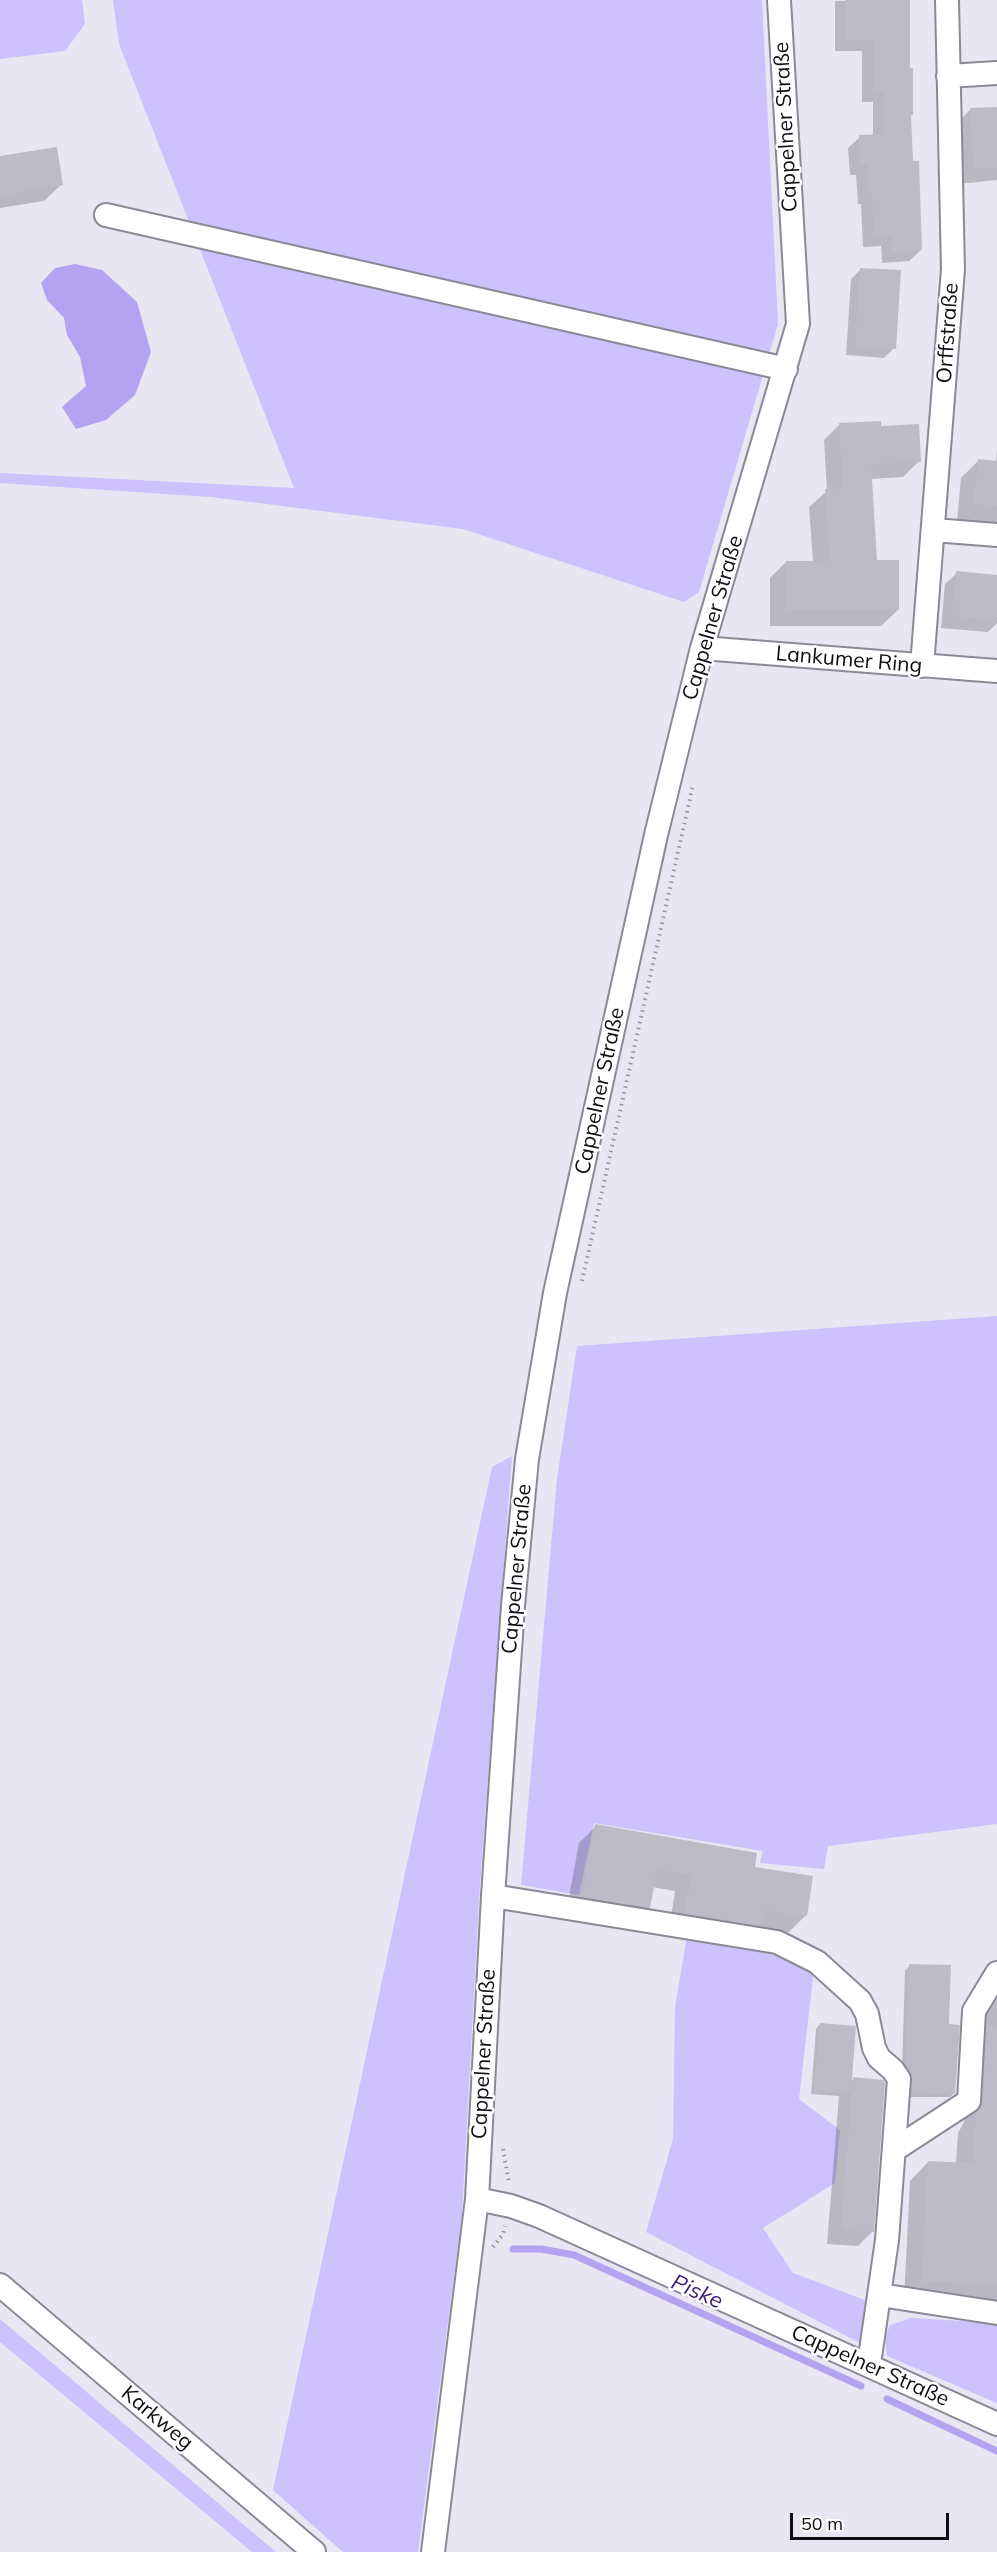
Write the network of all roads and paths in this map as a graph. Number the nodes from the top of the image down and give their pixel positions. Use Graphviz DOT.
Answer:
graph roads {
  1 [pos="779,0"];
  2 [pos="947,0"];
  3 [pos="997,73"];
  4 [pos="948,76"];
  5 [pos="106,215"];
  6 [pos="786,369"];
  7 [pos="934,530"];
  8 [pos="997,535"];
  9 [pos="702,648"];
  10 [pos="922,666"];
  11 [pos="997,671"];
  12 [pos="694,778"];
  13 [pos="579,1292"];
  14 [pos="492,1896"];
  15 [pos="997,1973"];
  16 [pos="501,2144"];
  17 [pos="894,2150"];
  18 [pos="477,2199"];
  19 [pos="511,2206"];
  20 [pos="487,2254"];
  21 [pos="0,2284"];
  22 [pos="880,2295"];
  23 [pos="997,2313"];
  24 [pos="869,2364"];
  25 [pos="997,2424"];
  26 [pos="314,2552"];
  27 [pos="433,2552"];
  1 -- 6 [label="street, Cappelner Straße"];
  2 -- 4 [label="street, Orffstraße"];
  3 -- 4 [label="street"];
  4 -- 7 [label="street, Orffstraße"];
  5 -- 6 [label="street"];
  6 -- 9 [label="street, Cappelner Straße"];
  7 -- 8 [label="street"];
  7 -- 10 [label="street, Orffstraße"];
  9 -- 10 [label="street, Lankumer Ring"];
  9 -- 14 [label="street, Cappelner Straße"];
  10 -- 11 [label="street, Lankumer Ring"];
  12 -- 13 [label="path"];
  14 -- 17 [label="street"];
  14 -- 18 [label="street, Cappelner Straße"];
  15 -- 17 [label="street"];
  16 -- 19 [label="path"];
  17 -- 22 [label="street"];
  18 -- 19 [label="street, Cappelner Straße"];
  18 -- 27 [label="street, Cappelner Straße"];
  19 -- 20 [label="path"];
  19 -- 24 [label="street, Cappelner Straße"];
  21 -- 26 [label="street, Karkweg"];
  22 -- 23 [label="street"];
  22 -- 24 [label="street"];
  24 -- 25 [label="street, Cappelner Straße"];
}
